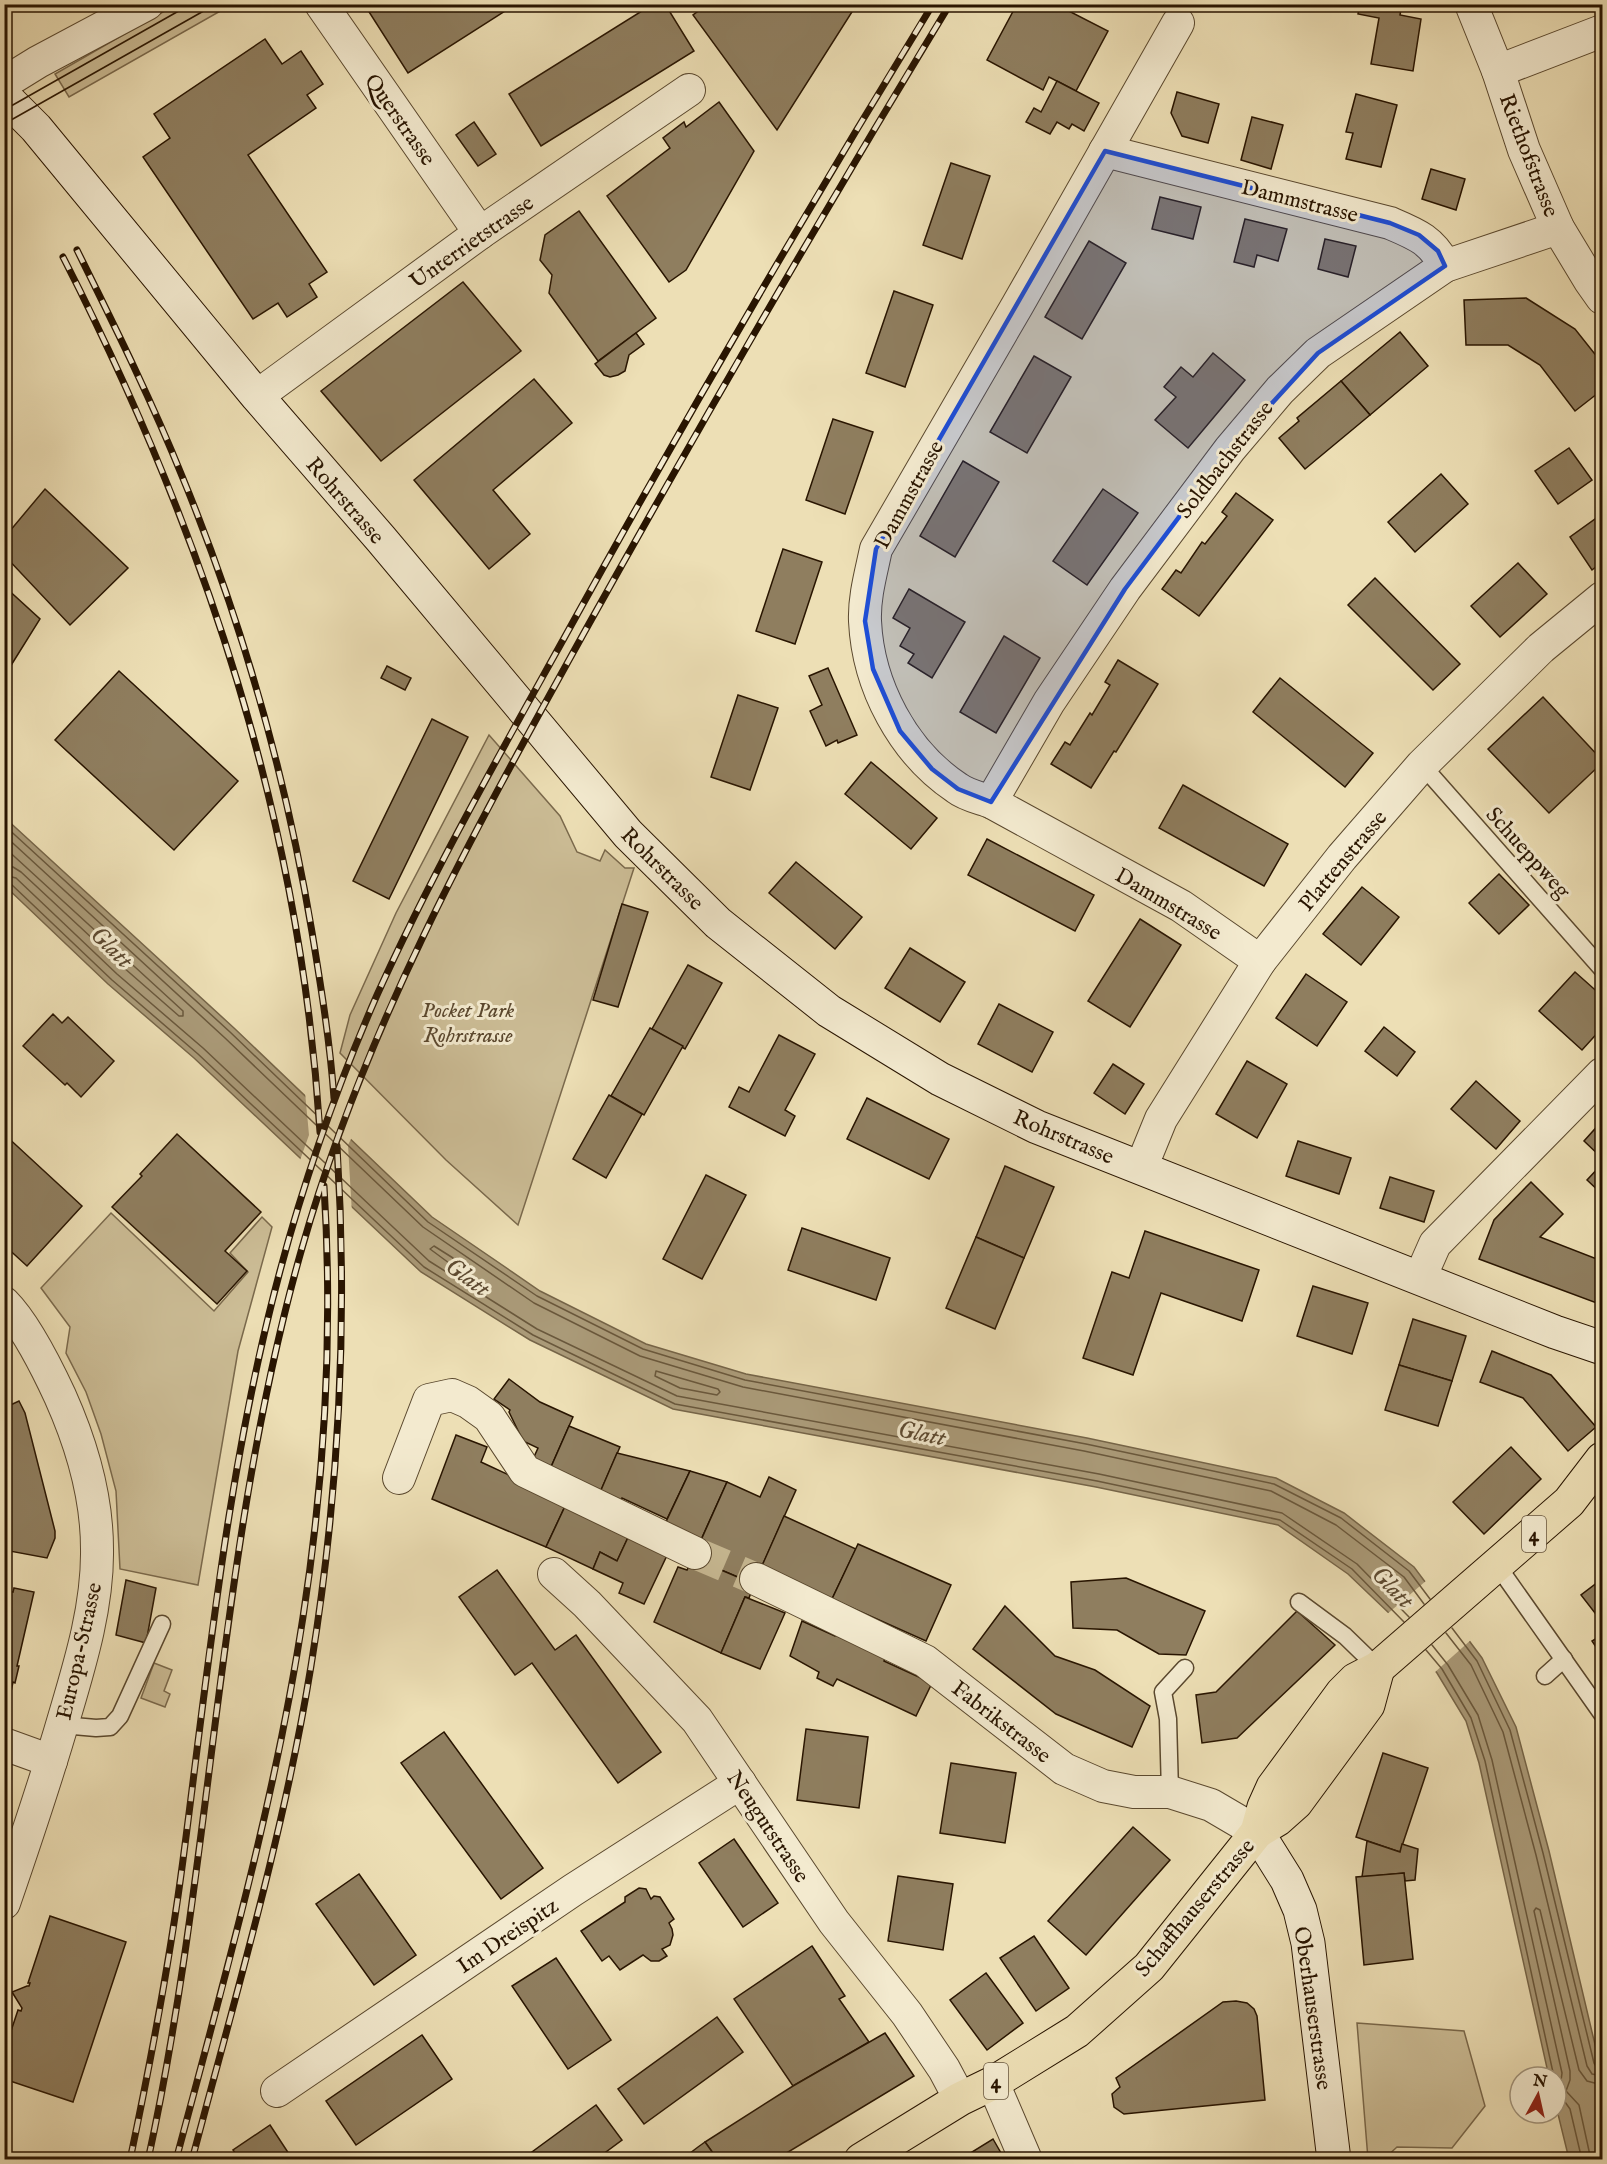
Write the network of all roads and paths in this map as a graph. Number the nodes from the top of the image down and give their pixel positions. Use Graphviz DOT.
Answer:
graph roads {
  1 [pos="147,4"];
  2 [pos="321,4"];
  3 [pos="1471,4"];
  4 [pos="1183,14"];
  5 [pos="1602,31"];
  6 [pos="1498,71"];
  7 [pos="4,83"];
  8 [pos="689,90"];
  9 [pos="4,96"];
  10 [pos="1105,151"];
  11 [pos="1558,228"];
  12 [pos="480,233"];
  13 [pos="1445,266"];
  14 [pos="1602,298"];
  15 [pos="257,396"];
  16 [pos="1602,598"];
  17 [pos="1422,765"];
  18 [pos="991,802"];
  19 [pos="1260,961"];
  20 [pos="1602,969"];
  21 [pos="1602,1074"];
  22 [pos="1141,1168"];
  23 [pos="1420,1278"];
  24 [pos="4,1303"];
  25 [pos="1555,1332"];
  26 [pos="1602,1348"];
  27 [pos="1602,1366"];
  28 [pos="1602,1459"];
  29 [pos="399,1478"];
  30 [pos="1602,1487"];
  31 [pos="1569,1502"];
  32 [pos="695,1553"];
  33 [pos="554,1574"];
  34 [pos="1485,1575"];
  35 [pos="756,1579"];
  36 [pos="1299,1602"];
  37 [pos="162,1624"];
  38 [pos="1564,1659"];
  39 [pos="1382,1664"];
  40 [pos="1185,1668"];
  41 [pos="1545,1676"];
  42 [pos="1602,1714"];
  43 [pos="62,1725"];
  44 [pos="4,1744"];
  45 [pos="51,1761"];
  46 [pos="740,1783"];
  47 [pos="1170,1792"];
  48 [pos="1257,1832"];
  49 [pos="4,1903"];
  50 [pos="993,2083"];
  51 [pos="277,2091"];
  52 [pos="960,2099"];
  53 [pos="861,2160"];
  54 [pos="1026,2160"];
  55 [pos="1334,2160"];
  1 -- 7 [label="street"];
  2 -- 12 [label="street, Querstrasse"];
  3 -- 6 [label="street, Riethofstrasse"];
  4 -- 10 [label="street, Dammstrasse"];
  5 -- 6 [label="street"];
  6 -- 11 [label="street, Riethofstrasse"];
  8 -- 12 [label="street, Unterrietstrasse"];
  9 -- 15 [label="main road, Rohrstrasse"];
  10 -- 13 [label="street, Dammstrasse"];
  10 -- 18 [label="street, Dammstrasse"];
  11 -- 13 [label="street, Soldbachstrasse"];
  11 -- 14 [label="street, Riethofstrasse"];
  12 -- 15 [label="street, Unterrietstrasse"];
  13 -- 18 [label="street, Soldbachstrasse"];
  15 -- 22 [label="main road, Rohrstrasse"];
  16 -- 17 [label="street, Plattenstrasse"];
  17 -- 19 [label="street, Plattenstrasse"];
  17 -- 20 [label="lane, Schueppweg"];
  18 -- 19 [label="street, Dammstrasse"];
  19 -- 22 [label="street, Plattenstrasse"];
  21 -- 23 [label="street"];
  22 -- 23 [label="main road, Rohrstrasse"];
  23 -- 25 [label="main road, Rohrstrasse"];
  24 -- 43 [label="street, Europa-Strasse"];
  25 -- 26 [label="main road, Rohrstrasse"];
  25 -- 27 [label="main road, Rohrstrasse"];
  28 -- 31 [label="main road, Schaffhauserstrasse / 4"];
  29 -- 32 [label="street"];
  30 -- 31 [label="main road, Schaffhauserstrasse / 4"];
  31 -- 34 [label="main road, Schaffhauserstrasse / 4"];
  33 -- 46 [label="street, Neugutstrasse"];
  34 -- 38 [label="lane"];
  34 -- 39 [label="main road, Schaffhauserstrasse / 4"];
  35 -- 47 [label="street, Fabrikstrasse"];
  36 -- 39 [label="lane"];
  37 -- 43 [label="lane"];
  38 -- 41 [label="lane"];
  38 -- 42 [label="lane"];
  39 -- 48 [label="main road, Schaffhauserstrasse / 4"];
  40 -- 47 [label="lane"];
  43 -- 45 [label="street, Europa-Strasse"];
  44 -- 45 [label="street"];
  45 -- 49 [label="street, Europa-Strasse"];
  46 -- 51 [label="street, Im Dreispitz"];
  46 -- 52 [label="street, Neugutstrasse"];
  47 -- 48 [label="street, Fabrikstrasse"];
  48 -- 50 [label="main road, Schaffhauserstrasse / 4"];
  48 -- 55 [label="main road, Oberhauserstrasse"];
  50 -- 52 [label="main road, Schaffhauserstrasse / 4"];
  50 -- 54 [label="street"];
  52 -- 53 [label="main road, Schaffhauserstrasse / 4"];
}
